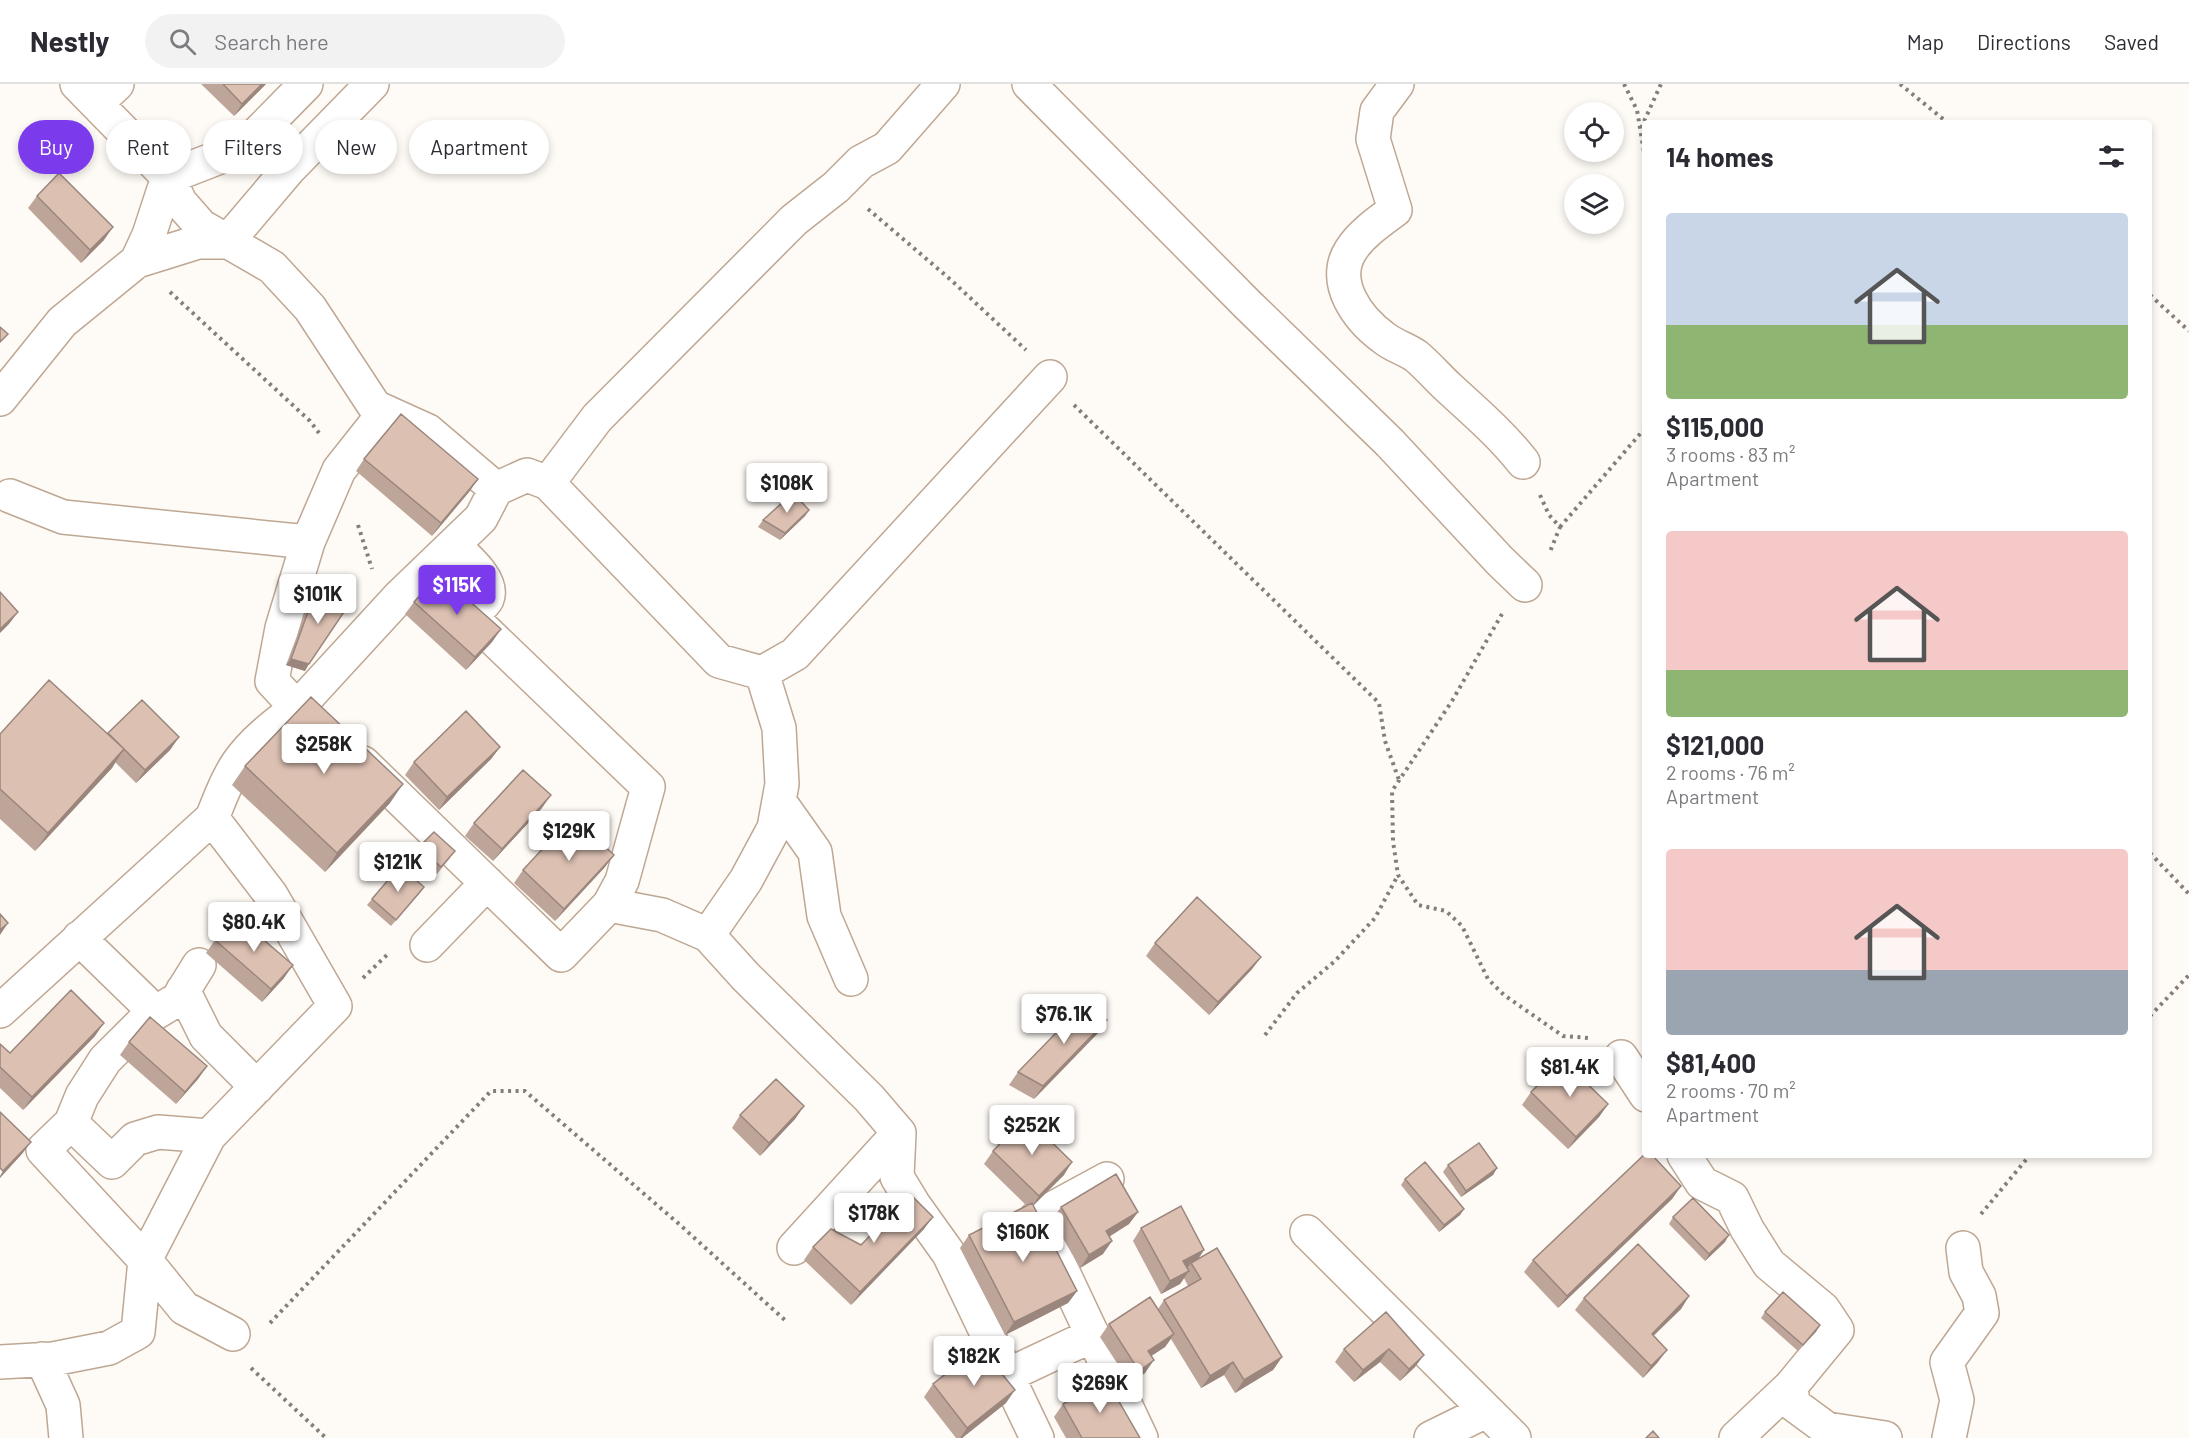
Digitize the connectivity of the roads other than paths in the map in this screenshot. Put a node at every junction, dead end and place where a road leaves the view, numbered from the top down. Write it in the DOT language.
graph roads {
  1 [pos="306,84"];
  2 [pos="372,84"];
  3 [pos="943,84"];
  4 [pos="1029,84"];
  5 [pos="1397,84"];
  6 [pos="97,90"];
  7 [pos="168,177"];
  8 [pos="227,242"];
  9 [pos="137,261"];
  10 [pos="1050,377"];
  11 [pos="0,399"];
  12 [pos="385,412"];
  13 [pos="1523,462"];
  14 [pos="548,483"];
  15 [pos="496,489"];
  16 [pos="3,496"];
  17 [pos="453,545"];
  18 [pos="305,553"];
  19 [pos="425,573"];
  20 [pos="1525,585"];
  21 [pos="470,616"];
  22 [pos="762,673"];
  23 [pos="299,706"];
  24 [pos="779,801"];
  25 [pos="212,818"];
  26 [pos="486,883"];
  27 [pos="609,905"];
  28 [pos="708,935"];
  29 [pos="79,938"];
  30 [pos="427,945"];
  31 [pos="851,979"];
  32 [pos="0,1011"];
  33 [pos="155,1012"];
  34 [pos="1621,1057"];
  35 [pos="257,1086"];
  36 [pos="1642,1089"];
  37 [pos="70,1123"];
  38 [pos="898,1133"];
  39 [pos="209,1136"];
  40 [pos="1686,1158"];
  41 [pos="1107,1179"];
  42 [pos="1307,1232"];
  43 [pos="794,1248"];
  44 [pos="1963,1248"];
  45 [pos="145,1260"];
  46 [pos="233,1334"];
  47 [pos="1093,1335"];
  48 [pos="42,1359"];
  49 [pos="0,1362"];
  50 [pos="1008,1375"];
  51 [pos="1791,1386"];
  52 [pos="1486,1411"];
  53 [pos="66,1438"];
  54 [pos="1036,1438"];
  55 [pos="1142,1438"];
  56 [pos="1431,1438"];
  57 [pos="1514,1438"];
  58 [pos="1736,1438"];
  59 [pos="1885,1438"];
  60 [pos="1949,1438"];
  1 -- 7 [label="street"];
  2 -- 8 [label="street"];
  3 -- 14 [label="street"];
  4 -- 20 [label="street"];
  5 -- 13 [label="street"];
  6 -- 7 [label="street"];
  7 -- 8 [label="street"];
  7 -- 9 [label="street"];
  8 -- 9 [label="street"];
  8 -- 12 [label="street"];
  9 -- 11 [label="street"];
  10 -- 22 [label="street"];
  12 -- 15 [label="street"];
  12 -- 18 [label="street"];
  14 -- 15 [label="street"];
  14 -- 22 [label="street"];
  15 -- 17 [label="street"];
  16 -- 18 [label="street"];
  17 -- 19 [label="street"];
  17 -- 21 [label="street"];
  18 -- 23 [label="street"];
  19 -- 21 [label="street"];
  19 -- 23 [label="street"];
  21 -- 27 [label="street"];
  22 -- 24 [label="street"];
  23 -- 25 [label="street"];
  23 -- 26 [label="street"];
  24 -- 28 [label="street"];
  24 -- 31 [label="street"];
  25 -- 29 [label="street"];
  25 -- 35 [label="street"];
  26 -- 27 [label="street"];
  26 -- 30 [label="street"];
  27 -- 28 [label="street"];
  28 -- 38 [label="street"];
  29 -- 32 [label="street"];
  29 -- 33 [label="street"];
  33 -- 35 [label="street"];
  33 -- 37 [label="street"];
  34 -- 36 [label="street"];
  35 -- 39 [label="street"];
  37 -- 39 [label="street"];
  37 -- 45 [label="street"];
  38 -- 43 [label="street"];
  38 -- 50 [label="street"];
  39 -- 45 [label="street"];
  40 -- 51 [label="street"];
  41 -- 47 [label="street"];
  42 -- 52 [label="street"];
  44 -- 60 [label="street"];
  45 -- 46 [label="street"];
  45 -- 48 [label="street"];
  47 -- 50 [label="street"];
  47 -- 55 [label="street"];
  48 -- 49 [label="street"];
  48 -- 53 [label="street"];
  50 -- 54 [label="street"];
  51 -- 58 [label="street"];
  51 -- 59 [label="street"];
  52 -- 56 [label="street"];
  52 -- 57 [label="street"];
}
